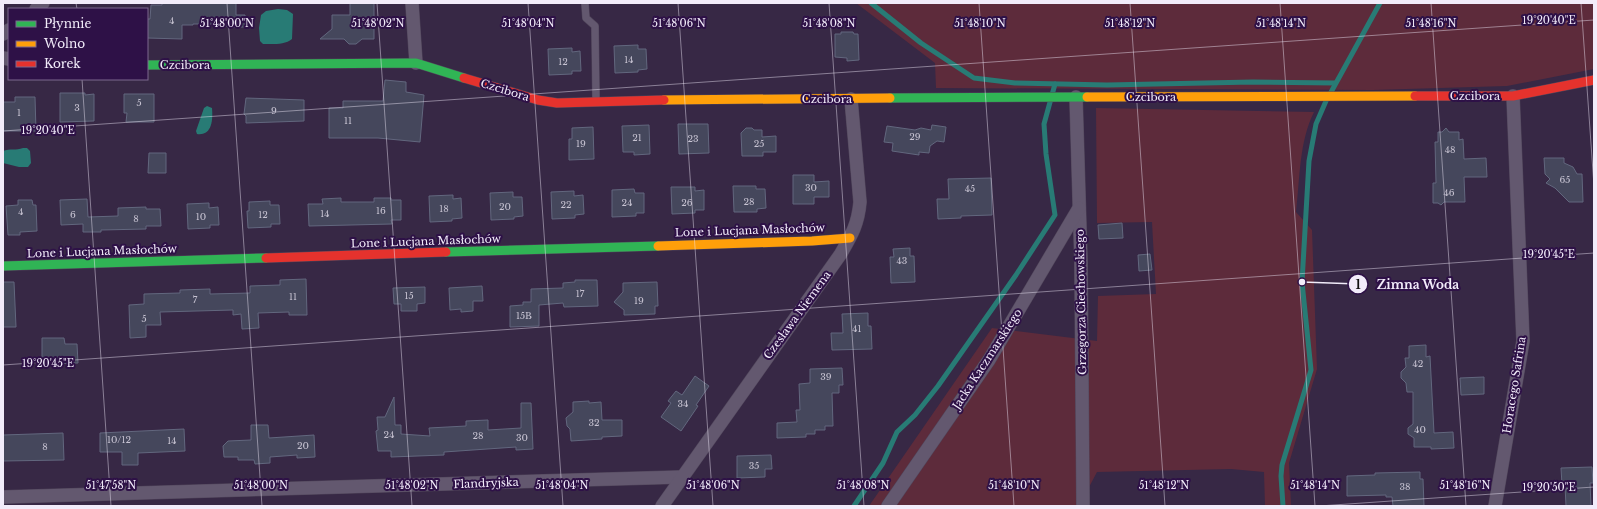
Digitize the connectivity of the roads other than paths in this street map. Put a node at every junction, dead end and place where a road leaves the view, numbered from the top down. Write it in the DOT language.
graph roads {
  1 [pos="412,3"];
  2 [pos="585,4"];
  3 [pos="416,63"];
  4 [pos="148,65"];
  5 [pos="1594,80"];
  6 [pos="1513,96"];
  7 [pos="1076,97"];
  8 [pos="851,99"];
  9 [pos="596,101"];
  10 [pos="1079,208"];
  11 [pos="850,238"];
  12 [pos="3,266"];
  13 [pos="681,477"];
  14 [pos="3,497"];
  15 [pos="126,500"];
  16 [pos="662,506"];
  17 [pos="888,506"];
  18 [pos="1083,506"];
  19 [pos="1495,506"];
  1 -- 3 [label="street"];
  2 -- 9 [label="lane"];
  3 -- 4 [label="street, Czcibora"];
  3 -- 9 [label="street, Czcibora"];
  5 -- 6 [label="street, Czcibora"];
  6 -- 7 [label="street, Czcibora"];
  6 -- 19 [label="street, Horacego Safrina"];
  7 -- 8 [label="street, Czcibora"];
  7 -- 10 [label="street, Grzegorza Ciechowskiego"];
  8 -- 9 [label="street, Czcibora"];
  8 -- 11 [label="street, Czesława Niemena"];
  10 -- 17 [label="street, Jacka Kaczmarskiego"];
  10 -- 18 [label="street, Grzegorza Ciechowskiego"];
  11 -- 12 [label="street, Lone i Lucjana Masłochów"];
  11 -- 13 [label="street, Czesława Niemena"];
  13 -- 15 [label="street, Flandryjska"];
  13 -- 16 [label="street, Czesława Niemena"];
  14 -- 15 [label="street, Flandryjska"];
}
